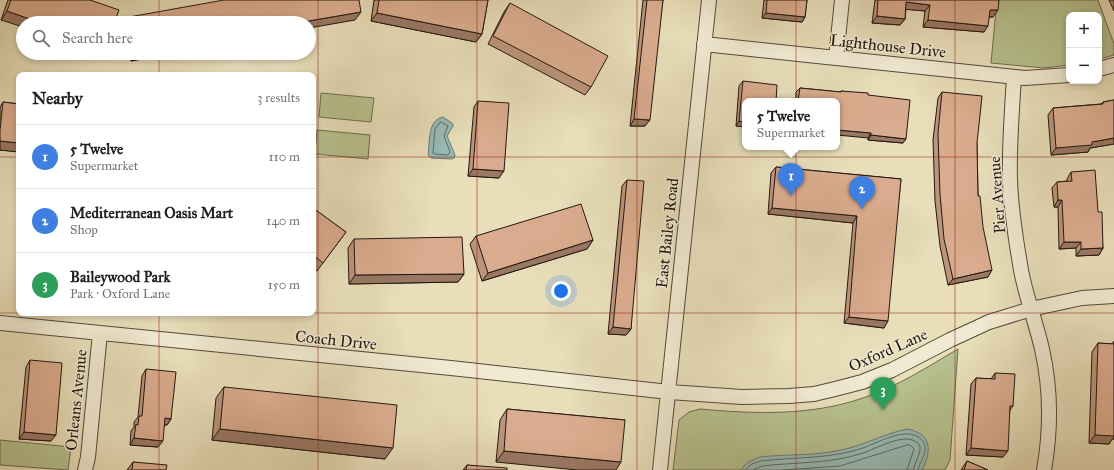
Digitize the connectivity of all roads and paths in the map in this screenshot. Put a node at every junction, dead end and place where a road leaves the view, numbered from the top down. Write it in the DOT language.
graph roads {
  1 [pos="709,0"];
  2 [pos="842,0"];
  3 [pos="704,44"];
  4 [pos="836,58"];
  5 [pos="1114,65"];
  6 [pos="1102,68"];
  7 [pos="1066,75"];
  8 [pos="1014,77"];
  9 [pos="1114,296"];
  10 [pos="1031,308"];
  11 [pos="0,324"];
  12 [pos="100,333"];
  13 [pos="669,392"];
  14 [pos="85,470"];
  15 [pos="660,470"];
  16 [pos="1044,470"];
  1 -- 3 [label="street, East Bailey Road"];
  2 -- 4 [label="street"];
  3 -- 4 [label="street, Lighthouse Drive"];
  3 -- 13 [label="street, East Bailey Road"];
  4 -- 8 [label="street, Lighthouse Drive"];
  5 -- 6 [label="street"];
  7 -- 8 [label="street, Lighthouse Drive"];
  8 -- 10 [label="street, Pier Avenue"];
  9 -- 10 [label="street, Oxford Lane"];
  10 -- 13 [label="street, Oxford Lane"];
  10 -- 16 [label="street, Pier Avenue"];
  11 -- 12 [label="street, Coach Drive"];
  12 -- 13 [label="street, Coach Drive"];
  12 -- 14 [label="street, Orleans Avenue"];
  13 -- 15 [label="street, East Bailey Road"];
}
